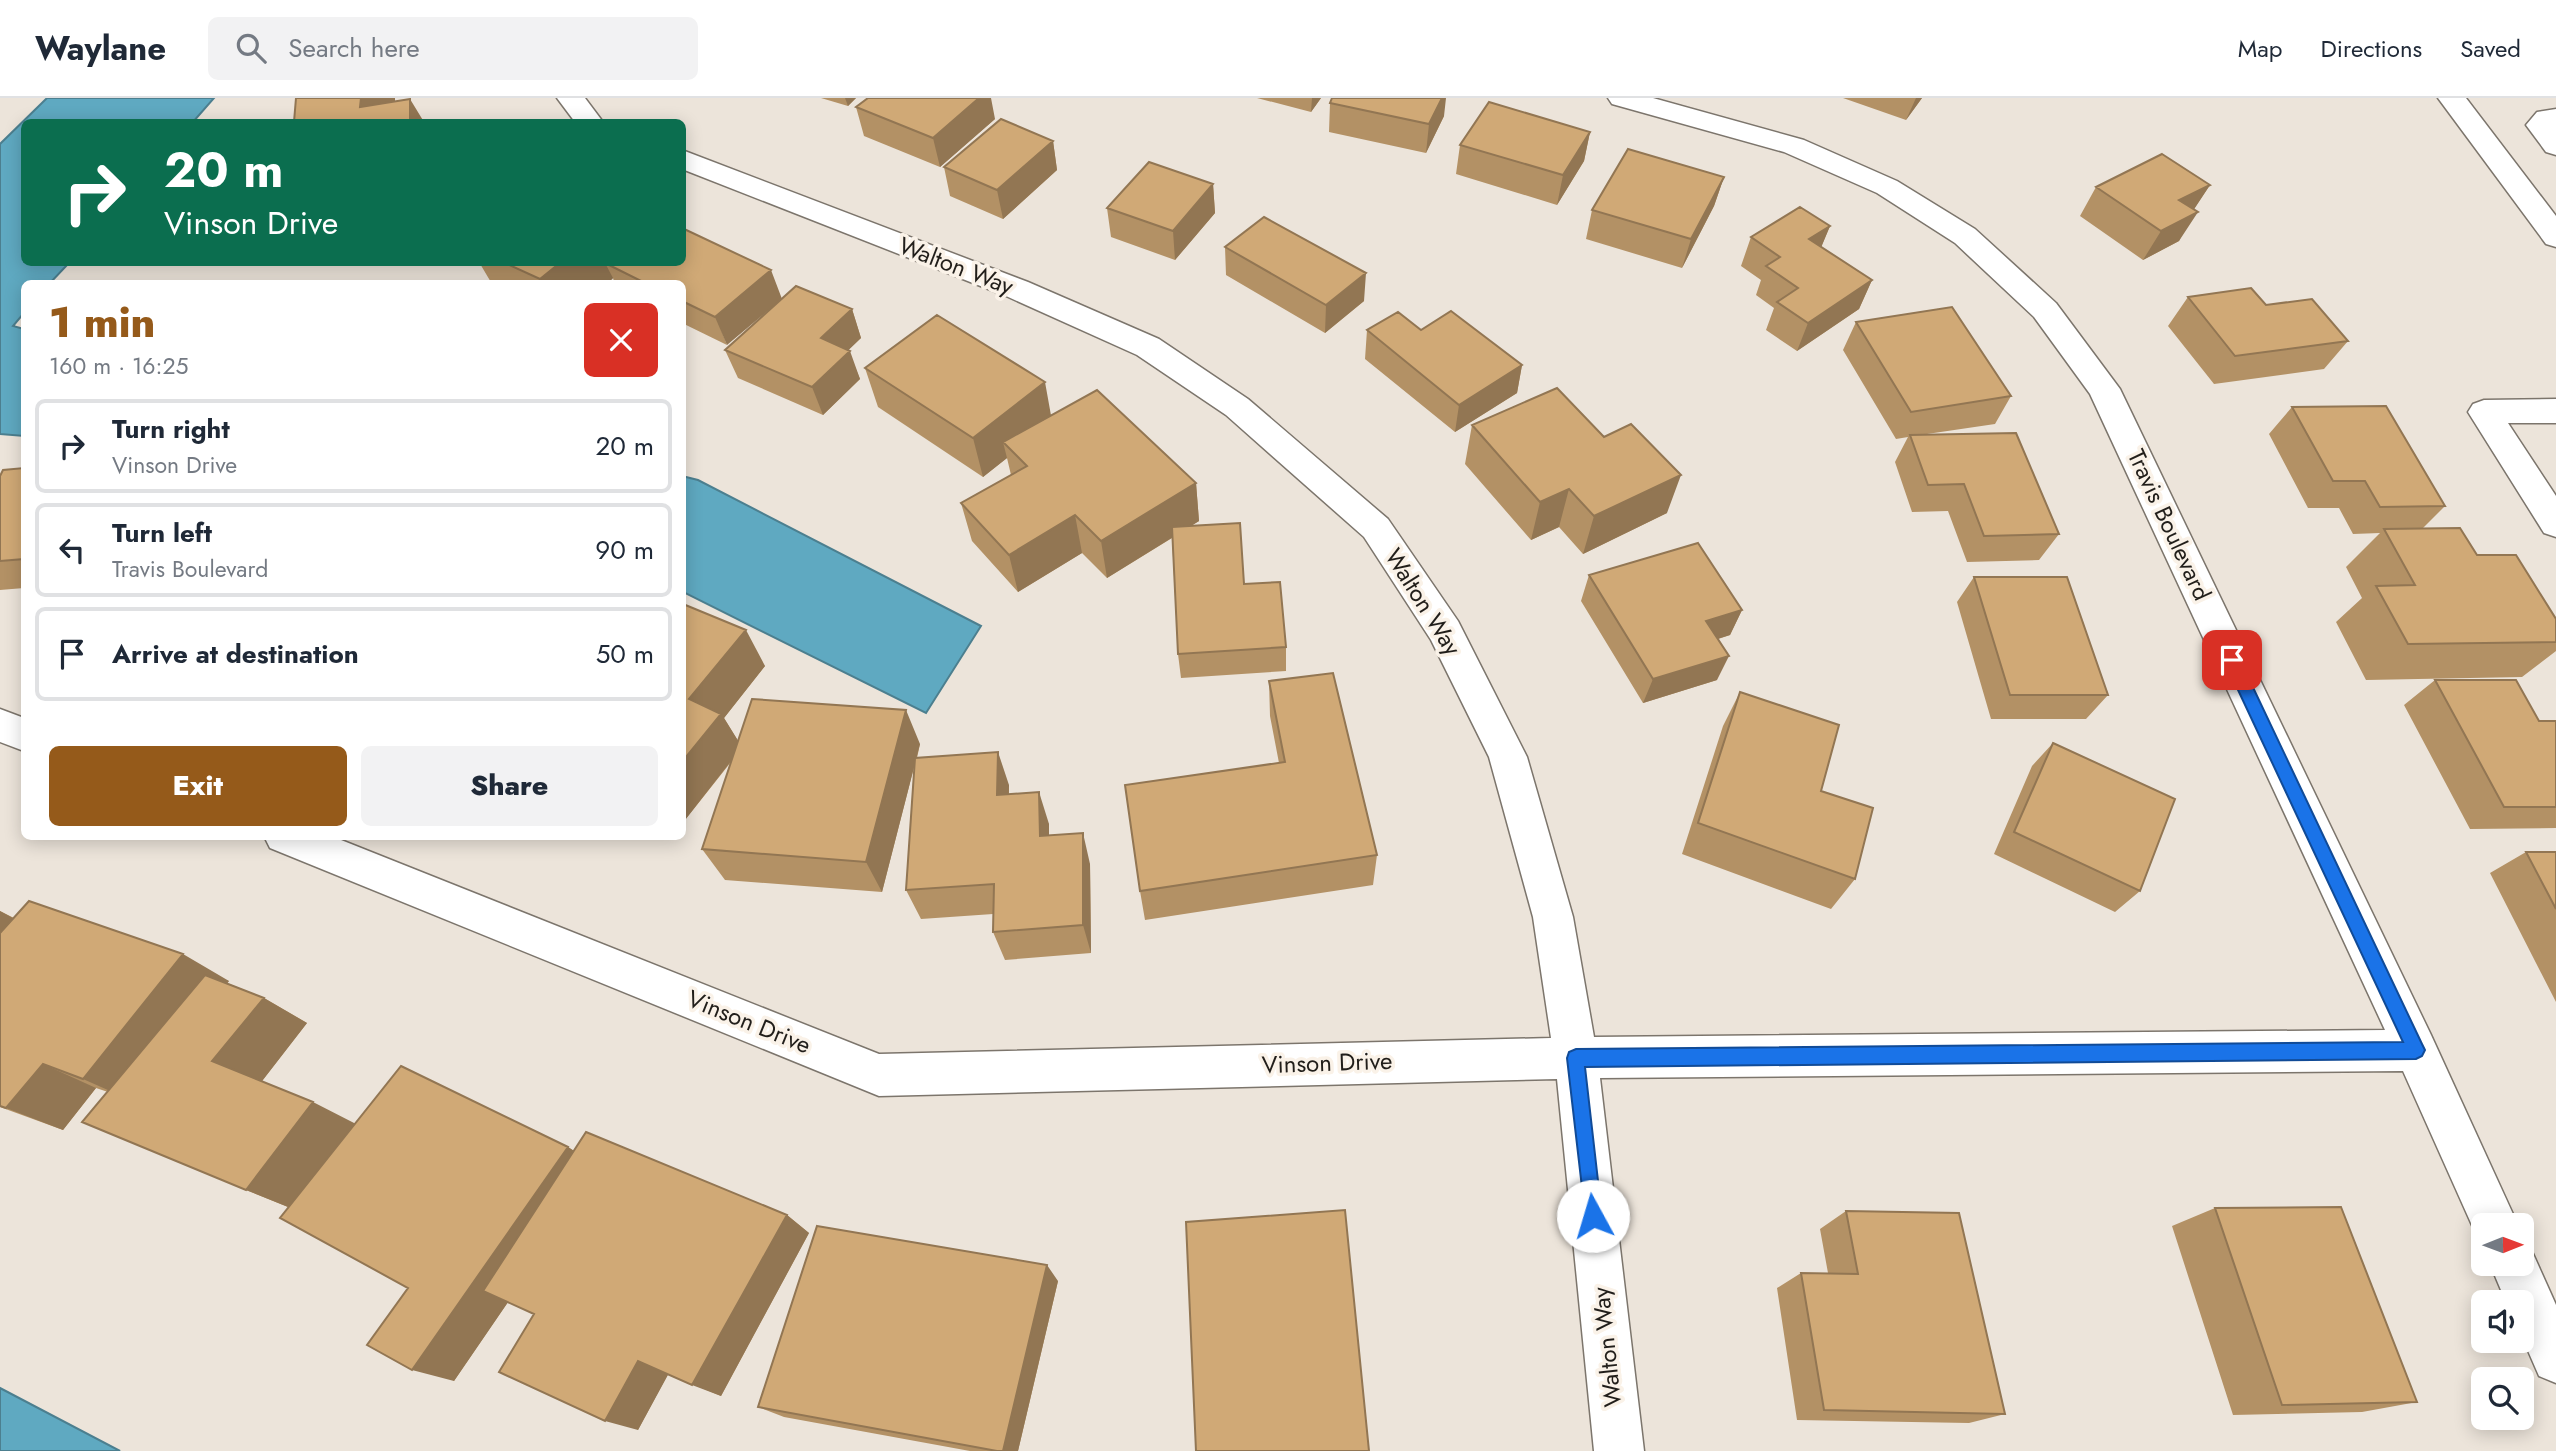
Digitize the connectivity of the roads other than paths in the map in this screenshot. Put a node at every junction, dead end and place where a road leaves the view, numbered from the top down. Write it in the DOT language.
graph roads {
  1 [pos="571,98"];
  2 [pos="1622,98"];
  3 [pos="2452,98"];
  4 [pos="2556,117"];
  5 [pos="587,119"];
  6 [pos="2556,146"];
  7 [pos="686,161"];
  8 [pos="2556,237"];
  9 [pos="2556,411"];
  10 [pos="2556,524"];
  11 [pos="0,725"];
  12 [pos="21,734"];
  13 [pos="294,840"];
  14 [pos="2416,1050"];
  15 [pos="1576,1058"];
  16 [pos="2490,1213"];
  17 [pos="2518,1276"];
  18 [pos="2556,1359"];
  19 [pos="1619,1451"];
  1 -- 5 [label="street"];
  2 -- 14 [label="street, Travis Boulevard"];
  3 -- 8 [label="street"];
  4 -- 6 [label="street"];
  7 -- 15 [label="street, Walton Way"];
  9 -- 10 [label="street"];
  11 -- 12 [label="street"];
  13 -- 15 [label="street, Vinson Drive"];
  14 -- 15 [label="street, Vinson Drive"];
  14 -- 16 [label="street, Travis Boulevard"];
  15 -- 19 [label="street, Walton Way"];
  17 -- 18 [label="street"];
}
